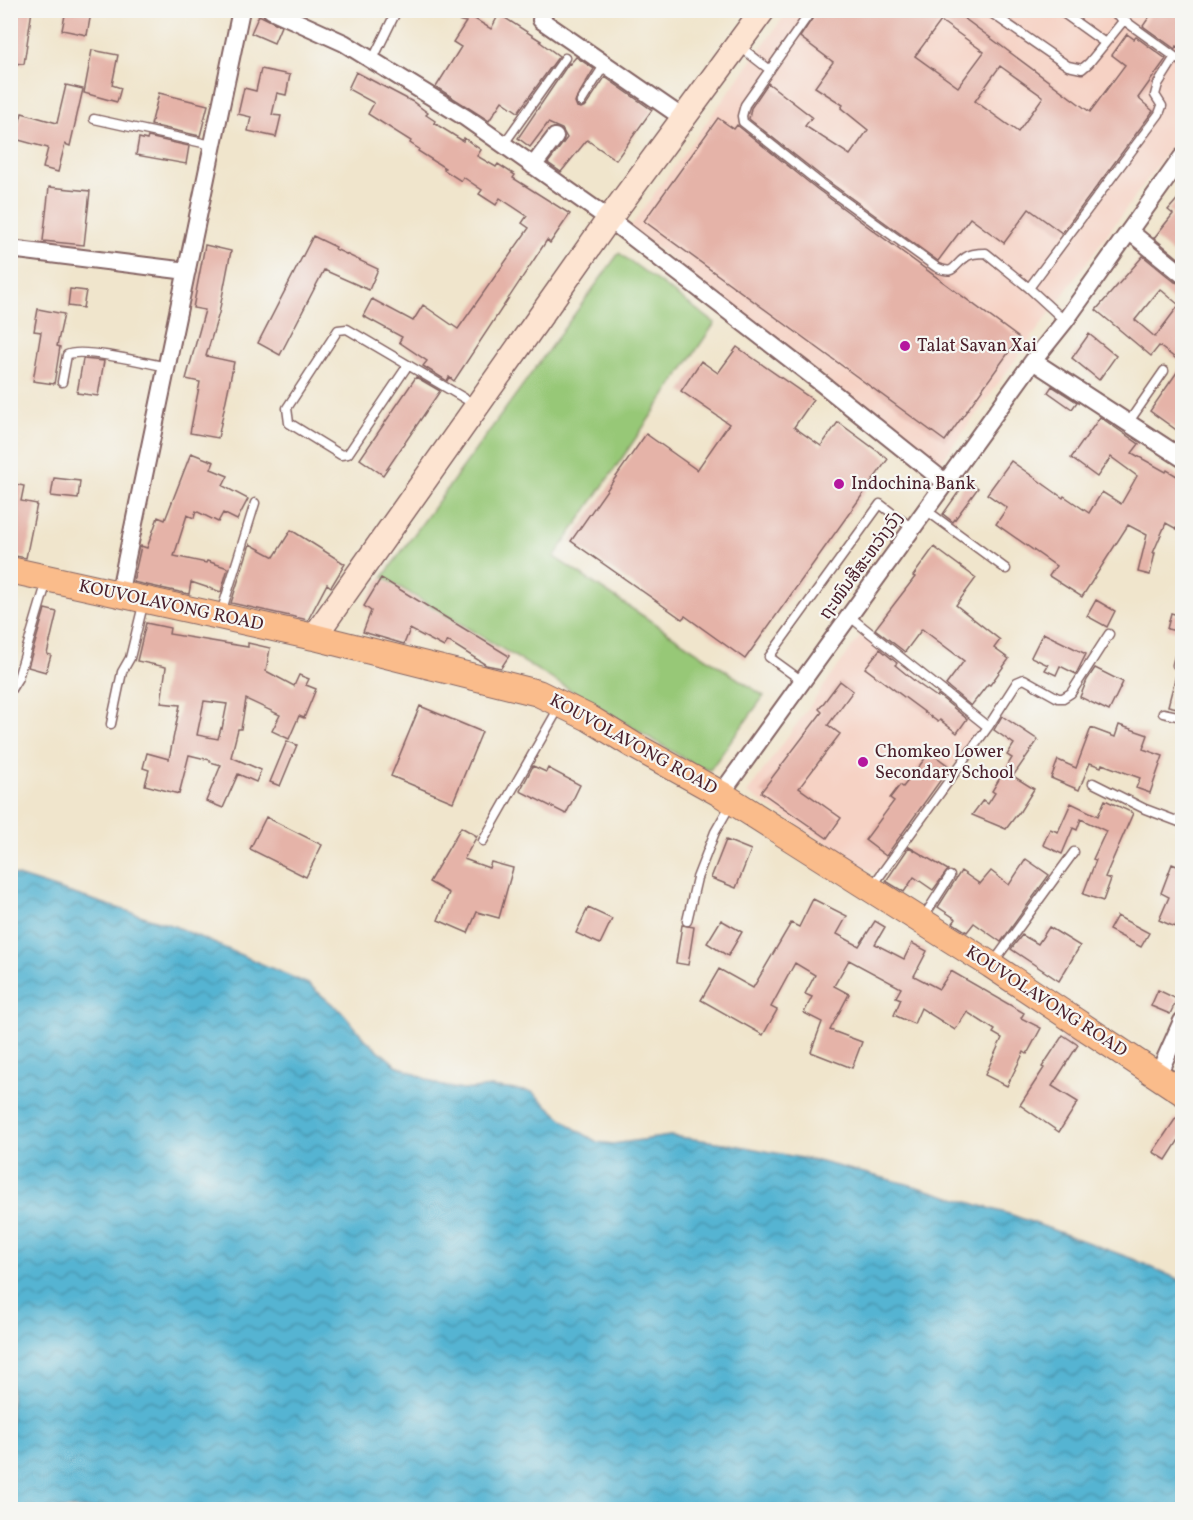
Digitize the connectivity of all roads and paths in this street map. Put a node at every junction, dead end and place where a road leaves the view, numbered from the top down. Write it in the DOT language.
graph roads {
  1 [pos="241,10"];
  2 [pos="271,10"];
  3 [pos="763,10"];
  4 [pos="812,10"];
  5 [pos="987,10"];
  6 [pos="1059,10"];
  7 [pos="1110,10"];
  8 [pos="396,12"];
  9 [pos="541,20"];
  10 [pos="1124,20"];
  11 [pos="738,44"];
  12 [pos="1105,44"];
  13 [pos="1174,57"];
  14 [pos="565,58"];
  15 [pos="372,61"];
  16 [pos="1182,62"];
  17 [pos="605,64"];
  18 [pos="770,70"];
  19 [pos="581,102"];
  20 [pos="683,118"];
  21 [pos="94,119"];
  22 [pos="555,137"];
  23 [pos="212,145"];
  24 [pos="503,145"];
  25 [pos="1182,157"];
  26 [pos="533,166"];
  27 [pos="609,219"];
  28 [pos="1129,231"];
  29 [pos="10,249"];
  30 [pos="187,271"];
  31 [pos="1182,274"];
  32 [pos="1029,288"];
  33 [pos="1065,321"];
  34 [pos="1033,361"];
  35 [pos="408,364"];
  36 [pos="167,367"];
  37 [pos="1164,371"];
  38 [pos="62,382"];
  39 [pos="477,406"];
  40 [pos="1128,423"];
  41 [pos="1182,458"];
  42 [pos="946,483"];
  43 [pos="255,503"];
  44 [pos="927,510"];
  45 [pos="913,529"];
  46 [pos="1006,569"];
  47 [pos="10,570"];
  48 [pos="48,579"];
  49 [pos="119,595"];
  50 [pos="144,601"];
  51 [pos="849,616"];
  52 [pos="220,617"];
  53 [pos="1109,634"];
  54 [pos="314,638"];
  55 [pos="1182,646"];
  56 [pos="1177,665"];
  57 [pos="802,681"];
  58 [pos="10,691"];
  59 [pos="561,704"];
  60 [pos="1163,713"];
  61 [pos="1182,717"];
  62 [pos="111,724"];
  63 [pos="988,727"];
  64 [pos="1093,783"];
  65 [pos="727,797"];
  66 [pos="1182,823"];
  67 [pos="483,841"];
  68 [pos="1074,852"];
  69 [pos="950,876"];
  70 [pos="871,888"];
  71 [pos="687,921"];
  72 [pos="921,921"];
  73 [pos="991,966"];
  74 [pos="1182,1021"];
  75 [pos="1158,1075"];
  76 [pos="1182,1092"];
  1 -- 23 [label="street"];
  2 -- 15 [label="street"];
  3 -- 11 [label="street"];
  4 -- 18 [label="lane"];
  5 -- 12 [label="lane"];
  6 -- 12 [label="lane"];
  7 -- 10 [label="lane"];
  8 -- 15 [label="lane"];
  9 -- 17 [label="street"];
  10 -- 12 [label="lane"];
  10 -- 13 [label="lane"];
  11 -- 18 [label="lane"];
  11 -- 20 [label="street"];
  13 -- 16 [label="lane"];
  13 -- 32 [label="lane"];
  14 -- 24 [label="lane"];
  15 -- 24 [label="street"];
  17 -- 19 [label="lane"];
  17 -- 20 [label="street"];
  18 -- 32 [label="lane"];
  20 -- 27 [label="street"];
  21 -- 23 [label="lane"];
  22 -- 26 [label="street"];
  23 -- 30 [label="street"];
  24 -- 26 [label="street"];
  25 -- 28 [label="street, ຖະໜົນສີສະຫວ່າງວົງ"];
  26 -- 27 [label="street"];
  27 -- 39 [label="street"];
  27 -- 42 [label="street"];
  28 -- 31 [label="street"];
  28 -- 33 [label="street, ຖະໜົນສີສະຫວ່າງວົງ"];
  29 -- 30 [label="street"];
  30 -- 36 [label="street"];
  32 -- 33 [label="lane"];
  33 -- 34 [label="street, ຖະໜົນສີສະຫວ່າງວົງ"];
  34 -- 40 [label="street"];
  34 -- 42 [label="street, ຖະໜົນສີສະຫວ່າງວົງ"];
  35 -- 35 [label="lane"];
  35 -- 39 [label="lane"];
  36 -- 38 [label="lane"];
  36 -- 49 [label="street"];
  37 -- 40 [label="lane"];
  39 -- 54 [label="street"];
  40 -- 41 [label="street"];
  42 -- 44 [label="street, ຖະໜົນສີສະຫວ່າງວົງ"];
  43 -- 52 [label="lane"];
  44 -- 45 [label="street, ຖະໜົນສີສະຫວ່າງວົງ"];
  44 -- 46 [label="lane"];
  45 -- 51 [label="street, ຖະໜົນສີສະຫວ່າງວົງ"];
  45 -- 57 [label="lane"];
  47 -- 48 [label="main road, KOUVOLAVONG ROAD"];
  48 -- 49 [label="main road, KOUVOLAVONG ROAD"];
  48 -- 58 [label="lane"];
  49 -- 50 [label="main road, KOUVOLAVONG ROAD"];
  50 -- 52 [label="main road, KOUVOLAVONG ROAD"];
  50 -- 62 [label="lane"];
  51 -- 57 [label="street, ຖະໜົນສີສະຫວ່າງວົງ"];
  51 -- 63 [label="lane"];
  52 -- 54 [label="main road, KOUVOLAVONG ROAD"];
  53 -- 63 [label="lane"];
  54 -- 59 [label="main road, KOUVOLAVONG ROAD"];
  55 -- 56 [label="lane"];
  57 -- 65 [label="street, ຖະໜົນສີສະຫວ່າງວົງ"];
  59 -- 65 [label="main road, KOUVOLAVONG ROAD"];
  59 -- 67 [label="lane"];
  60 -- 61 [label="lane"];
  63 -- 70 [label="lane"];
  64 -- 66 [label="lane"];
  65 -- 70 [label="main road, KOUVOLAVONG ROAD"];
  65 -- 71 [label="lane"];
  68 -- 73 [label="lane"];
  69 -- 72 [label="lane"];
  70 -- 72 [label="main road, KOUVOLAVONG ROAD"];
  72 -- 73 [label="main road, KOUVOLAVONG ROAD"];
  73 -- 75 [label="main road, KOUVOLAVONG ROAD"];
  74 -- 75 [label="street"];
  75 -- 76 [label="main road, KOUVOLAVONG ROAD"];
}
